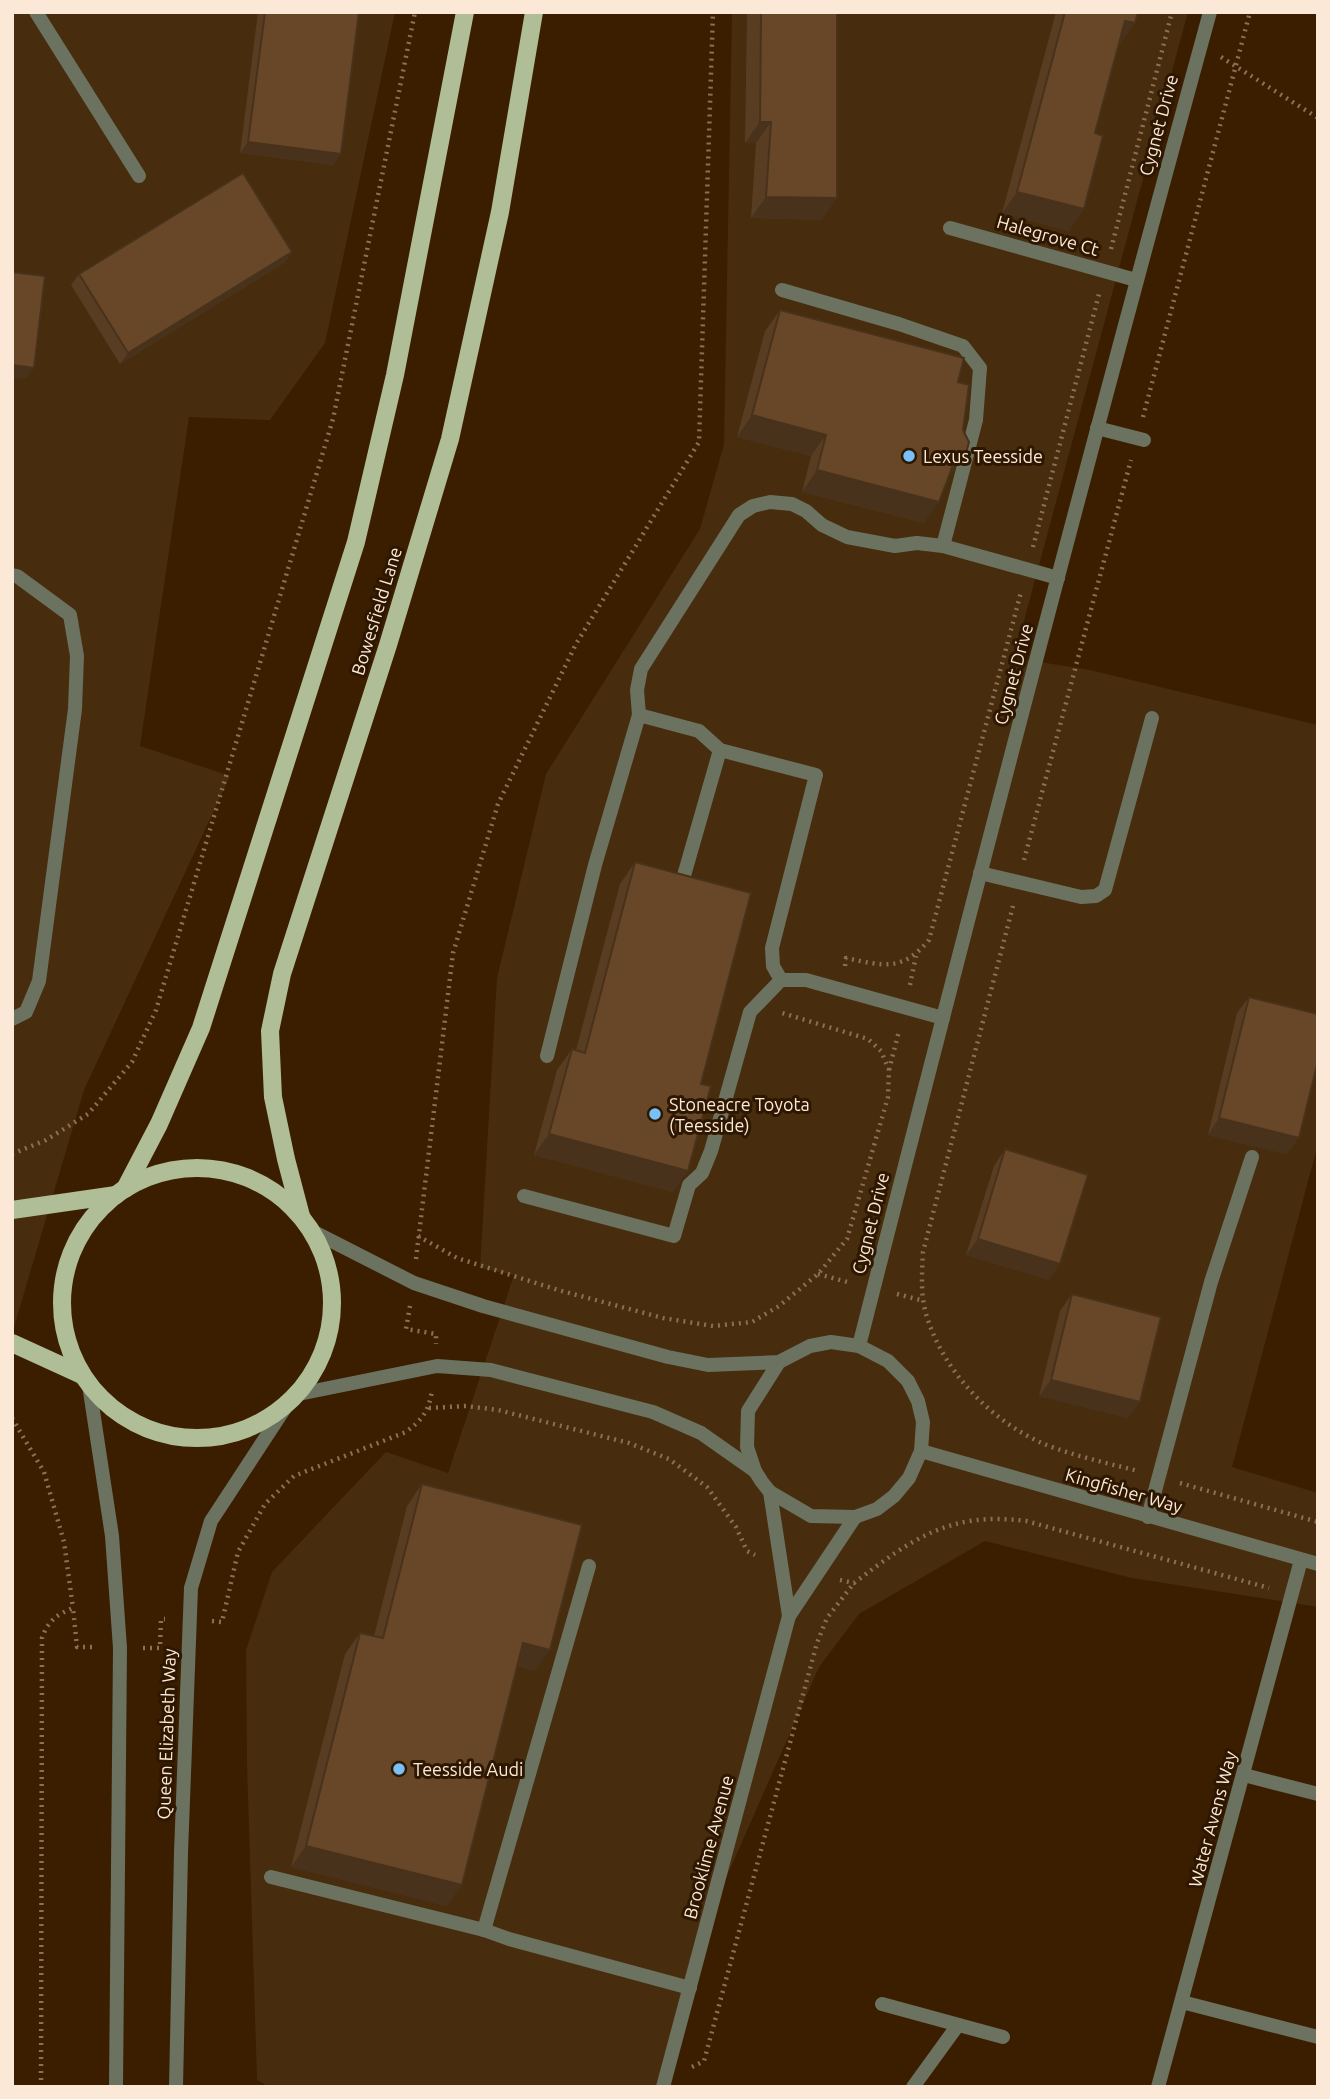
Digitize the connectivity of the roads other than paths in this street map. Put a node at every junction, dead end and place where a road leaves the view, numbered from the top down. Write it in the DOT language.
graph roads {
  1 [pos="36,12"];
  2 [pos="466,12"];
  3 [pos="534,12"];
  4 [pos="1210,12"];
  5 [pos="139,176"];
  6 [pos="950,228"];
  7 [pos="1136,280"];
  8 [pos="782,290"];
  9 [pos="1097,428"];
  10 [pos="1144,440"];
  11 [pos="943,546"];
  12 [pos="12,575"];
  13 [pos="1058,578"];
  14 [pos="639,715"];
  15 [pos="1152,718"];
  16 [pos="720,750"];
  17 [pos="980,873"];
  18 [pos="681,886"];
  19 [pos="781,981"];
  20 [pos="943,1018"];
  21 [pos="12,1019"];
  22 [pos="547,1056"];
  23 [pos="1252,1157"];
  24 [pos="120,1192"];
  25 [pos="524,1196"];
  26 [pos="12,1210"];
  27 [pos="307,1224"];
  28 [pos="12,1343"];
  29 [pos="859,1346"];
  30 [pos="779,1362"];
  31 [pos="85,1380"];
  32 [pos="299,1394"];
  33 [pos="285,1408"];
  34 [pos="921,1451"];
  35 [pos="755,1471"];
  36 [pos="770,1492"];
  37 [pos="855,1517"];
  38 [pos="1148,1517"];
  39 [pos="1301,1560"];
  40 [pos="1318,1564"];
  41 [pos="589,1566"];
  42 [pos="789,1616"];
  43 [pos="1244,1775"];
  44 [pos="1318,1794"];
  45 [pos="271,1877"];
  46 [pos="484,1930"];
  47 [pos="690,1989"];
  48 [pos="1182,2002"];
  49 [pos="882,2004"];
  50 [pos="958,2025"];
  51 [pos="1318,2037"];
  52 [pos="1003,2038"];
  53 [pos="664,2083"];
  54 [pos="116,2087"];
  55 [pos="176,2087"];
  56 [pos="913,2087"];
  57 [pos="1158,2087"];
  1 -- 5 [label="street"];
  2 -- 24 [label="main road"];
  3 -- 27 [label="main road, Bowesfield Lane"];
  4 -- 7 [label="street, Cygnet Drive"];
  6 -- 7 [label="street, Halegrove Ct"];
  7 -- 9 [label="street, Cygnet Drive"];
  8 -- 11 [label="street"];
  9 -- 10 [label="street"];
  9 -- 13 [label="street, Cygnet Drive"];
  11 -- 13 [label="street"];
  11 -- 14 [label="street"];
  12 -- 21 [label="street"];
  13 -- 17 [label="street, Cygnet Drive"];
  14 -- 16 [label="street"];
  14 -- 22 [label="street"];
  15 -- 17 [label="street"];
  16 -- 18 [label="street"];
  16 -- 19 [label="street"];
  17 -- 20 [label="street, Cygnet Drive"];
  19 -- 20 [label="street"];
  19 -- 25 [label="street"];
  20 -- 29 [label="street, Cygnet Drive"];
  23 -- 38 [label="street"];
  24 -- 26 [label="main road"];
  24 -- 27 [label="main road"];
  24 -- 31 [label="main road"];
  27 -- 30 [label="street"];
  27 -- 32 [label="main road"];
  28 -- 31 [label="main road"];
  29 -- 30 [label="street"];
  29 -- 34 [label="street"];
  30 -- 35 [label="street"];
  31 -- 33 [label="main road"];
  31 -- 54 [label="street"];
  32 -- 33 [label="main road"];
  32 -- 35 [label="street"];
  33 -- 55 [label="street, Queen Elizabeth Way"];
  34 -- 37 [label="street"];
  34 -- 38 [label="street, Kingfisher Way"];
  35 -- 36 [label="street"];
  36 -- 37 [label="street"];
  36 -- 42 [label="street"];
  37 -- 42 [label="street"];
  38 -- 39 [label="street, Kingfisher Way"];
  39 -- 40 [label="street, Kingfisher Way"];
  39 -- 43 [label="street, Water Avens Way"];
  41 -- 46 [label="street"];
  42 -- 47 [label="street, Brooklime Avenue"];
  43 -- 44 [label="street"];
  43 -- 48 [label="street, Water Avens Way"];
  45 -- 46 [label="street"];
  46 -- 47 [label="street"];
  47 -- 53 [label="street, Brooklime Avenue"];
  48 -- 51 [label="street"];
  48 -- 57 [label="street, Water Avens Way"];
  49 -- 50 [label="street"];
  50 -- 52 [label="street"];
  50 -- 56 [label="street"];
}
